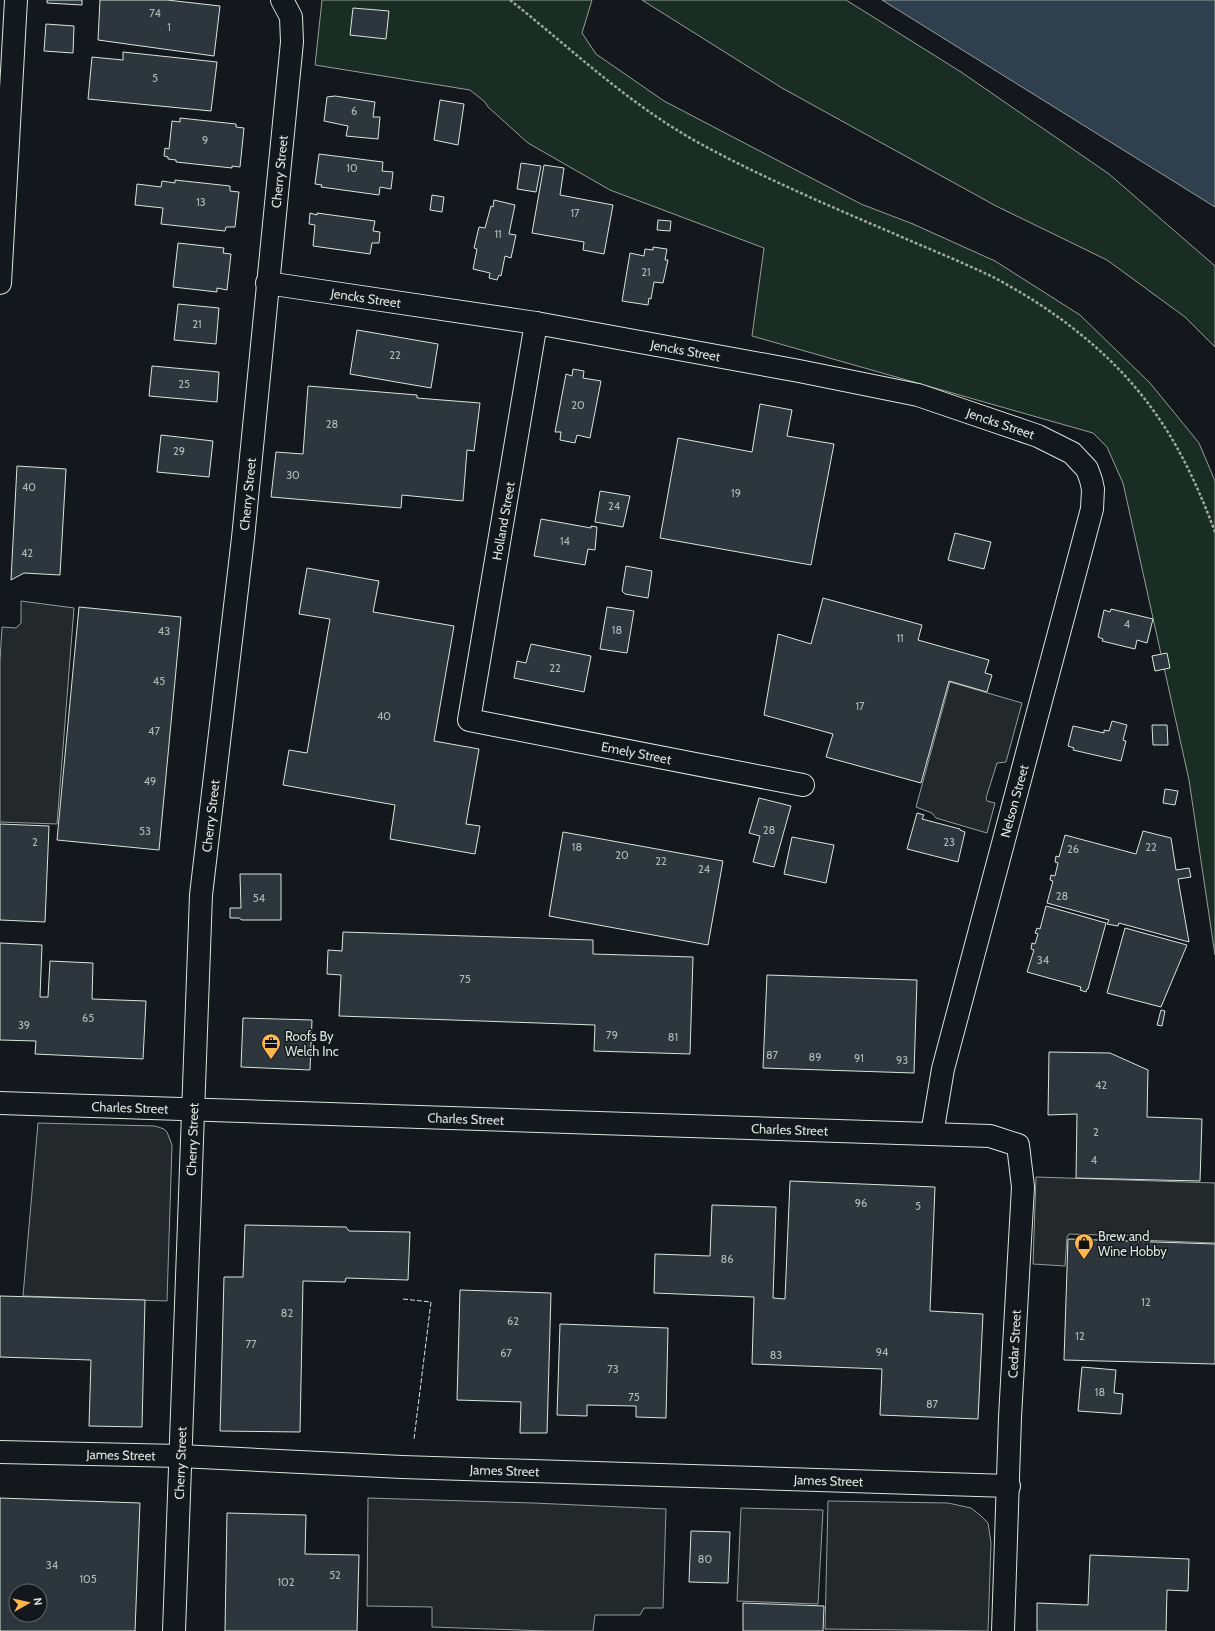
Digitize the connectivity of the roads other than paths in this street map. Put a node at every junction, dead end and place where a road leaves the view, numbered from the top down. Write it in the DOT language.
graph roads {
  1 [pos="16,0"];
  2 [pos="284,3"];
  3 [pos="0,283"];
  4 [pos="267,283"];
  5 [pos="536,322"];
  6 [pos="1087,469"];
  7 [pos="469,720"];
  8 [pos="803,784"];
  9 [pos="0,1103"];
  10 [pos="192,1110"];
  11 [pos="932,1134"];
  12 [pos="0,1452"];
  13 [pos="180,1456"];
  14 [pos="1009,1486"];
  15 [pos="174,1631"];
  16 [pos="1003,1631"];
  1 -- 3 [label="street"];
  2 -- 4 [label="street, Cherry Street"];
  4 -- 5 [label="street, Jencks Street"];
  4 -- 10 [label="street, Cherry Street"];
  5 -- 6 [label="street, Jencks Street"];
  5 -- 7 [label="street, Holland Street"];
  6 -- 11 [label="street, Nelson Street"];
  7 -- 8 [label="street, Emely Street"];
  9 -- 10 [label="street, Charles Street"];
  10 -- 11 [label="street, Charles Street"];
  10 -- 13 [label="street, Cherry Street"];
  11 -- 14 [label="street, Cedar Street"];
  12 -- 13 [label="street, James Street"];
  13 -- 14 [label="street, James Street"];
  13 -- 15 [label="street, Cherry Street"];
  14 -- 16 [label="street, Cedar Street"];
}
